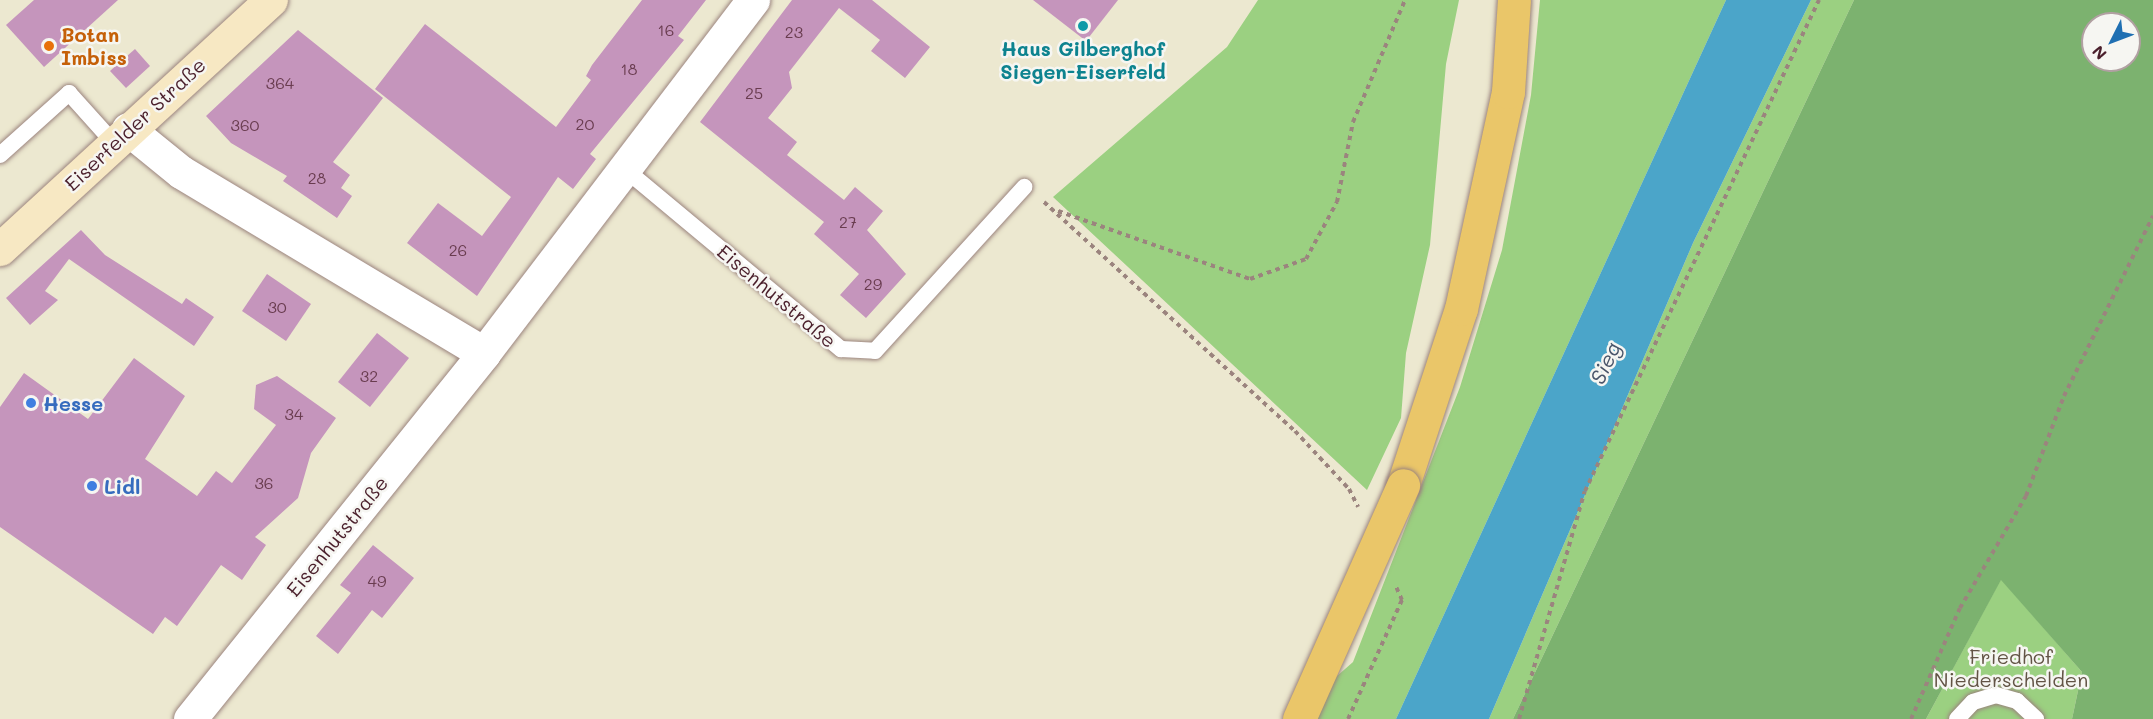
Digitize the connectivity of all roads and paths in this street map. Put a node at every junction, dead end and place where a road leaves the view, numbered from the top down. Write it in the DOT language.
graph roads {
  1 [pos="270,0"];
  2 [pos="753,0"];
  3 [pos="1405,0"];
  4 [pos="1514,0"];
  5 [pos="1819,0"];
  6 [pos="121,136"];
  7 [pos="0,155"];
  8 [pos="626,170"];
  9 [pos="1024,186"];
  10 [pos="2153,216"];
  11 [pos="0,249"];
  12 [pos="484,353"];
  13 [pos="1349,489"];
  14 [pos="190,719"];
  15 [pos="1299,719"];
  16 [pos="1519,719"];
  17 [pos="1911,719"];
  18 [pos="1957,719"];
  19 [pos="2036,719"];
  1 -- 6 [label="main road, Eiserfelder Straße"];
  2 -- 8 [label="street, Eisenhutstraße"];
  3 -- 13 [label="path"];
  4 -- 15 [label="highway, bridge"];
  5 -- 16 [label="path"];
  6 -- 7 [label="lane"];
  6 -- 11 [label="main road, Eiserfelder Straße"];
  6 -- 12 [label="street"];
  8 -- 9 [label="lane, Eisenhutstraße"];
  8 -- 12 [label="street, Eisenhutstraße"];
  10 -- 17 [label="path"];
  12 -- 14 [label="street, Eisenhutstraße"];
  18 -- 19 [label="lane"];
}
